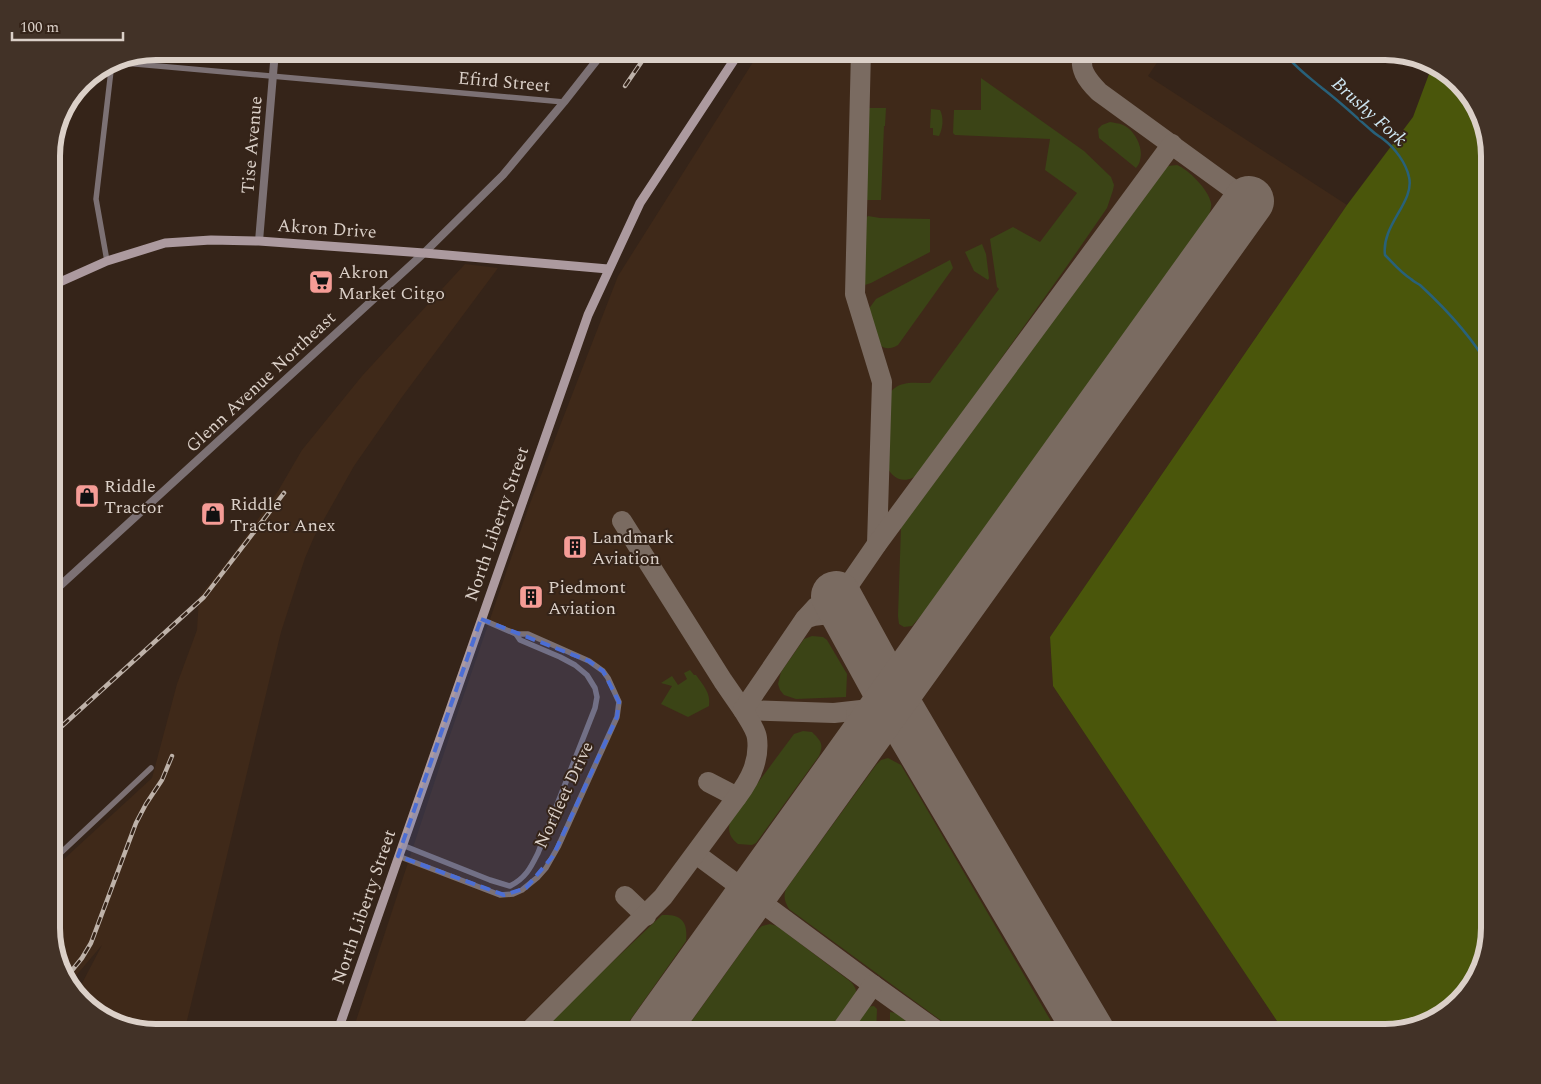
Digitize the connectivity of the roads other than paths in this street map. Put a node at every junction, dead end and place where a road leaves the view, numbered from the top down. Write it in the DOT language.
graph roads {
  1 [pos="274,60"];
  2 [pos="597,60"];
  3 [pos="734,60"];
  4 [pos="131,64"];
  5 [pos="112,71"];
  6 [pos="273,76"];
  7 [pos="564,102"];
  8 [pos="259,241"];
  9 [pos="424,253"];
  10 [pos="107,261"];
  11 [pos="608,269"];
  12 [pos="60,282"];
  13 [pos="60,587"];
  14 [pos="481,619"];
  15 [pos="516,634"];
  16 [pos="151,768"];
  17 [pos="402,845"];
  18 [pos="60,854"];
  19 [pos="398,856"];
  20 [pos="443,861"];
  21 [pos="439,871"];
  22 [pos="500,884"];
  23 [pos="496,893"];
  24 [pos="340,1024"];
  1 -- 6 [label="street, Tise Avenue"];
  2 -- 7 [label="street, Glenn Avenue Northeast"];
  3 -- 11 [label="main road, North Liberty Street"];
  4 -- 6 [label="street, Efird Street"];
  5 -- 10 [label="street"];
  6 -- 7 [label="street, Efird Street"];
  6 -- 8 [label="street, Tise Avenue"];
  7 -- 9 [label="street, Glenn Avenue Northeast"];
  8 -- 9 [label="main road, Akron Drive"];
  8 -- 10 [label="main road, Akron Drive"];
  9 -- 11 [label="main road, Akron Drive"];
  9 -- 13 [label="street, Glenn Avenue Northeast"];
  10 -- 12 [label="main road, Akron Drive"];
  11 -- 14 [label="main road, North Liberty Street"];
  14 -- 15 [label="street, Norfleet Drive"];
  14 -- 17 [label="main road, North Liberty Street"];
  15 -- 22 [label="street, Norfleet Drive"];
  15 -- 23 [label="street, Norfleet Drive"];
  16 -- 18 [label="street"];
  17 -- 19 [label="main road, North Liberty Street"];
  17 -- 20 [label="street"];
  19 -- 21 [label="street, Norfleet Drive"];
  19 -- 24 [label="main road, North Liberty Street"];
  20 -- 21 [label="street"];
  20 -- 22 [label="street"];
  21 -- 23 [label="street, Norfleet Drive"];
  22 -- 23 [label="street"];
}
